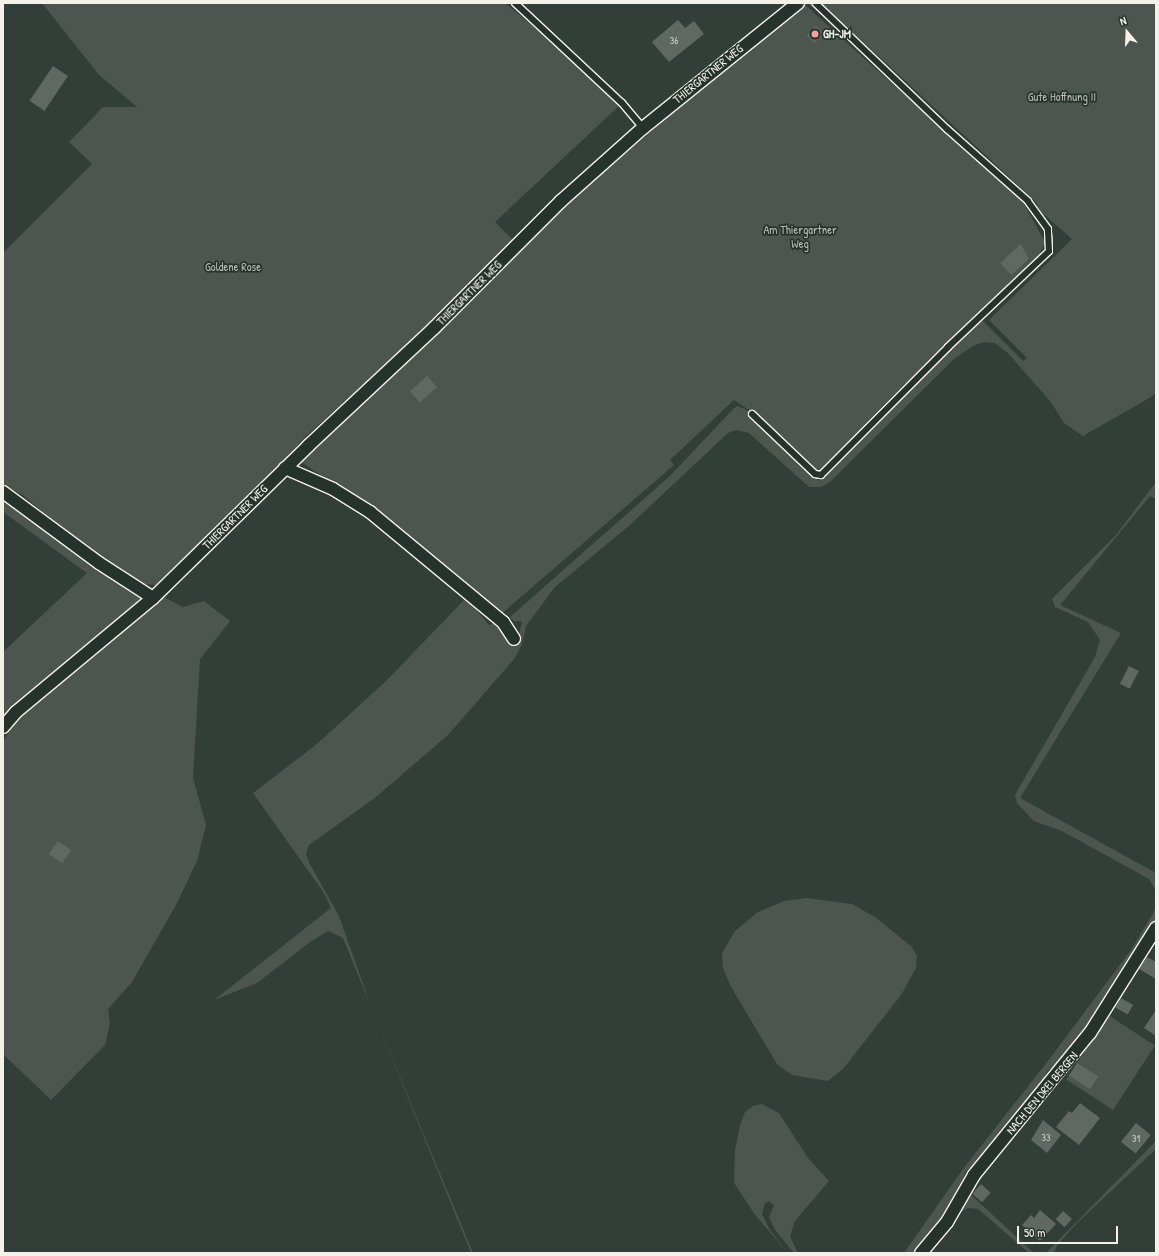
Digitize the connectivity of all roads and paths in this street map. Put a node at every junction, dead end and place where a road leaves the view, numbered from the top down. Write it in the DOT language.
graph roads {
  1 [pos="515,3"];
  2 [pos="798,3"];
  3 [pos="815,3"];
  4 [pos="643,128"];
  5 [pos="752,414"];
  6 [pos="285,468"];
  7 [pos="3,492"];
  8 [pos="153,598"];
  9 [pos="514,639"];
  10 [pos="3,727"];
  11 [pos="1156,928"];
  12 [pos="921,1253"];
  1 -- 4 [label="lane"];
  2 -- 4 [label="street, THIERGARTNER WEG"];
  3 -- 5 [label="lane"];
  4 -- 6 [label="street, THIERGARTNER WEG"];
  6 -- 8 [label="street, THIERGARTNER WEG"];
  6 -- 9 [label="street"];
  7 -- 8 [label="street"];
  8 -- 10 [label="street, THIERGARTNER WEG"];
  11 -- 12 [label="street, NACH DEN DREI BERGEN"];
}
